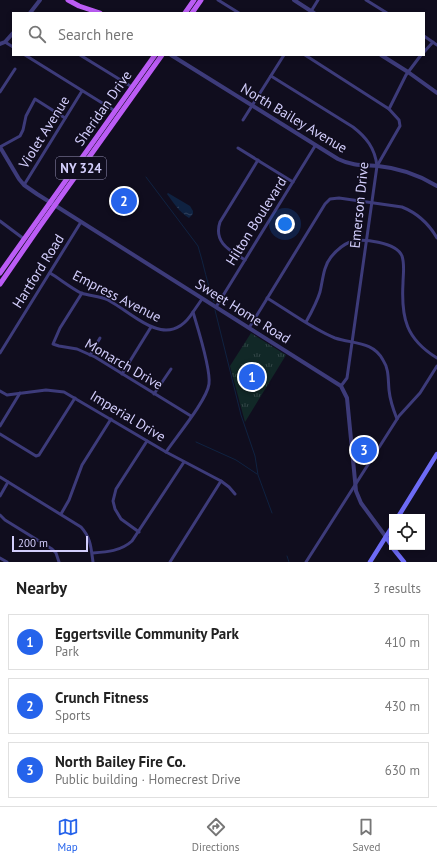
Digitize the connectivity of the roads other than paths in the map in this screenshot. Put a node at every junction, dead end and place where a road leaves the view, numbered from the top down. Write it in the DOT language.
graph roads {
  1 [pos="40,0"];
  2 [pos="68,0"];
  3 [pos="194,0"];
  4 [pos="201,0"];
  5 [pos="218,0"];
  6 [pos="294,0"];
  7 [pos="318,0"];
  8 [pos="366,0"];
  9 [pos="31,12"];
  10 [pos="97,12"];
  11 [pos="186,12"];
  12 [pos="193,12"];
  13 [pos="237,12"];
  14 [pos="312,12"];
  15 [pos="385,12"];
  16 [pos="12,34"];
  17 [pos="425,37"];
  18 [pos="5,42"];
  19 [pos="433,42"];
  20 [pos="0,44"];
  21 [pos="437,44"];
  22 [pos="12,46"];
  23 [pos="425,51"];
  24 [pos="27,56"];
  25 [pos="82,56"];
  26 [pos="154,56"];
  27 [pos="161,56"];
  28 [pos="173,56"];
  29 [pos="283,56"];
  30 [pos="307,56"];
  31 [pos="383,56"];
  32 [pos="420,56"];
  33 [pos="15,69"];
  34 [pos="408,72"];
  35 [pos="271,76"];
  36 [pos="132,87"];
  37 [pos="82,91"];
  38 [pos="0,92"];
  39 [pos="437,93"];
  40 [pos="252,106"];
  41 [pos="389,109"];
  42 [pos="118,112"];
  43 [pos="65,118"];
  44 [pos="243,120"];
  45 [pos="315,146"];
  46 [pos="0,147"];
  47 [pos="238,148"];
  48 [pos="258,160"];
  49 [pos="376,166"];
  50 [pos="293,182"];
  51 [pos="24,184"];
  52 [pos="437,186"];
  53 [pos="371,202"];
  54 [pos="52,204"];
  55 [pos="0,220"];
  56 [pos="81,222"];
  57 [pos="437,238"];
  58 [pos="24,239"];
  59 [pos="366,241"];
  60 [pos="245,260"];
  61 [pos="0,273"];
  62 [pos="50,273"];
  63 [pos="0,284"];
  64 [pos="82,293"];
  65 [pos="202,298"];
  66 [pos="267,298"];
  67 [pos="216,307"];
  68 [pos="194,312"];
  69 [pos="306,322"];
  70 [pos="151,327"];
  71 [pos="249,328"];
  72 [pos="100,338"];
  73 [pos="352,342"];
  74 [pos="0,352"];
  75 [pos="90,355"];
  76 [pos="437,358"];
  77 [pos="437,366"];
  78 [pos="171,369"];
  79 [pos="122,374"];
  80 [pos="341,386"];
  81 [pos="0,391"];
  82 [pos="20,393"];
  83 [pos="154,394"];
  84 [pos="75,398"];
  85 [pos="191,416"];
  86 [pos="111,419"];
  87 [pos="397,419"];
  88 [pos="0,426"];
  89 [pos="0,434"];
  90 [pos="147,441"];
  91 [pos="166,452"];
  92 [pos="437,454"];
  93 [pos="184,462"];
  94 [pos="0,477"];
  95 [pos="221,481"];
  96 [pos="8,482"];
  97 [pos="355,485"];
  98 [pos="235,494"];
  99 [pos="0,496"];
  100 [pos="61,514"];
  101 [pos="400,514"];
  102 [pos="0,515"];
  103 [pos="139,532"];
  104 [pos="389,532"];
  105 [pos="386,537"];
  106 [pos="389,542"];
  107 [pos="394,550"];
  108 [pos="93,553"];
  109 [pos="0,558"];
  110 [pos="7,562"];
  111 [pos="59,562"];
  112 [pos="93,562"];
  113 [pos="170,562"];
  114 [pos="306,562"];
  115 [pos="370,562"];
  116 [pos="404,562"];
  1 -- 9 [label="street"];
  2 -- 10 [label="main road"];
  3 -- 11 [label="main road"];
  4 -- 12 [label="main road"];
  5 -- 13 [label="street"];
  6 -- 14 [label="street"];
  7 -- 14 [label="street"];
  8 -- 15 [label="street"];
  16 -- 18 [label="street"];
  17 -- 19 [label="street"];
  18 -- 20 [label="street"];
  18 -- 22 [label="street"];
  19 -- 21 [label="street"];
  19 -- 23 [label="street"];
  24 -- 37 [label="street"];
  25 -- 36 [label="street"];
  26 -- 36 [label="main road, Sheridan Drive / NY 324"];
  27 -- 42 [label="main road, Sheridan Drive / NY 324"];
  28 -- 40 [label="street, North Bailey Avenue"];
  29 -- 35 [label="street"];
  30 -- 41 [label="street"];
  31 -- 34 [label="street"];
  32 -- 34 [label="street"];
  33 -- 38 [label="street"];
  34 -- 39 [label="street"];
  34 -- 41 [label="street"];
  35 -- 40 [label="street"];
  35 -- 49 [label="street, Emerson Drive"];
  36 -- 42 [label="main road, Sheridan Drive / NY 324"];
  37 -- 42 [label="street"];
  37 -- 43 [label="street, Violet Avenue"];
  40 -- 44 [label="street"];
  40 -- 45 [label="street, North Bailey Avenue"];
  41 -- 49 [label="street"];
  42 -- 54 [label="main road, Sheridan Drive / NY 324"];
  43 -- 46 [label="street"];
  43 -- 51 [label="street, Violet Avenue"];
  45 -- 49 [label="street, North Bailey Avenue"];
  45 -- 50 [label="street, Hilton Boulevard"];
  46 -- 51 [label="street, Sweet Home Road"];
  47 -- 48 [label="street"];
  48 -- 50 [label="street"];
  48 -- 60 [label="street"];
  49 -- 52 [label="street, North Bailey Avenue"];
  49 -- 53 [label="street, Emerson Drive"];
  50 -- 60 [label="street, Hilton Boulevard"];
  51 -- 54 [label="street, Sweet Home Road"];
  53 -- 57 [label="street"];
  53 -- 59 [label="street, Emerson Drive"];
  53 -- 66 [label="street"];
  54 -- 56 [label="street, Sweet Home Road"];
  54 -- 58 [label="main road, Sheridan Drive / NY 324"];
  54 -- 63 [label="main road, Sheridan Drive / NY 324"];
  55 -- 58 [label="street"];
  56 -- 62 [label="street, Hartford Road"];
  56 -- 65 [label="street, Sweet Home Road"];
  58 -- 61 [label="main road, Sheridan Drive / NY 324"];
  59 -- 69 [label="street"];
  59 -- 73 [label="street, Emerson Drive"];
  59 -- 76 [label="street"];
  60 -- 67 [label="street, Hilton Boulevard"];
  62 -- 64 [label="street, Empress Avenue"];
  62 -- 74 [label="street, Hartford Road"];
  64 -- 70 [label="street, Empress Avenue"];
  64 -- 75 [label="street, Monarch Drive"];
  65 -- 67 [label="street, Sweet Home Road"];
  65 -- 68 [label="street, Empress Avenue"];
  66 -- 69 [label="street"];
  66 -- 71 [label="street"];
  67 -- 71 [label="street, Sweet Home Road"];
  68 -- 70 [label="street, Empress Avenue"];
  68 -- 85 [label="street"];
  69 -- 73 [label="street"];
  70 -- 79 [label="street"];
  71 -- 80 [label="street, Sweet Home Road"];
  72 -- 75 [label="street"];
  73 -- 80 [label="street, Emerson Drive"];
  73 -- 87 [label="street"];
  75 -- 79 [label="street, Monarch Drive"];
  77 -- 87 [label="street"];
  78 -- 83 [label="street"];
  79 -- 83 [label="street, Monarch Drive"];
  80 -- 97 [label="street"];
  81 -- 82 [label="street, Imperial Drive"];
  82 -- 84 [label="street, Imperial Drive"];
  82 -- 88 [label="street"];
  83 -- 85 [label="street, Monarch Drive"];
  84 -- 86 [label="street, Imperial Drive"];
  84 -- 89 [label="street"];
  85 -- 91 [label="street"];
  86 -- 90 [label="street, Imperial Drive"];
  86 -- 100 [label="street"];
  87 -- 97 [label="street"];
  90 -- 91 [label="street, Imperial Drive"];
  90 -- 103 [label="street"];
  91 -- 93 [label="street, Imperial Drive"];
  92 -- 101 [label="main road"];
  93 -- 95 [label="street, Imperial Drive"];
  93 -- 103 [label="street"];
  94 -- 96 [label="street"];
  95 -- 98 [label="street, Imperial Drive"];
  95 -- 113 [label="street"];
  96 -- 99 [label="street"];
  96 -- 100 [label="street"];
  97 -- 105 [label="street"];
  97 -- 114 [label="street"];
  100 -- 108 [label="street"];
  102 -- 111 [label="street"];
  103 -- 108 [label="street"];
  104 -- 105 [label="main road"];
  105 -- 106 [label="main road"];
  105 -- 115 [label="main road"];
  107 -- 116 [label="main road"];
  108 -- 112 [label="street"];
  109 -- 110 [label="street"];
}
